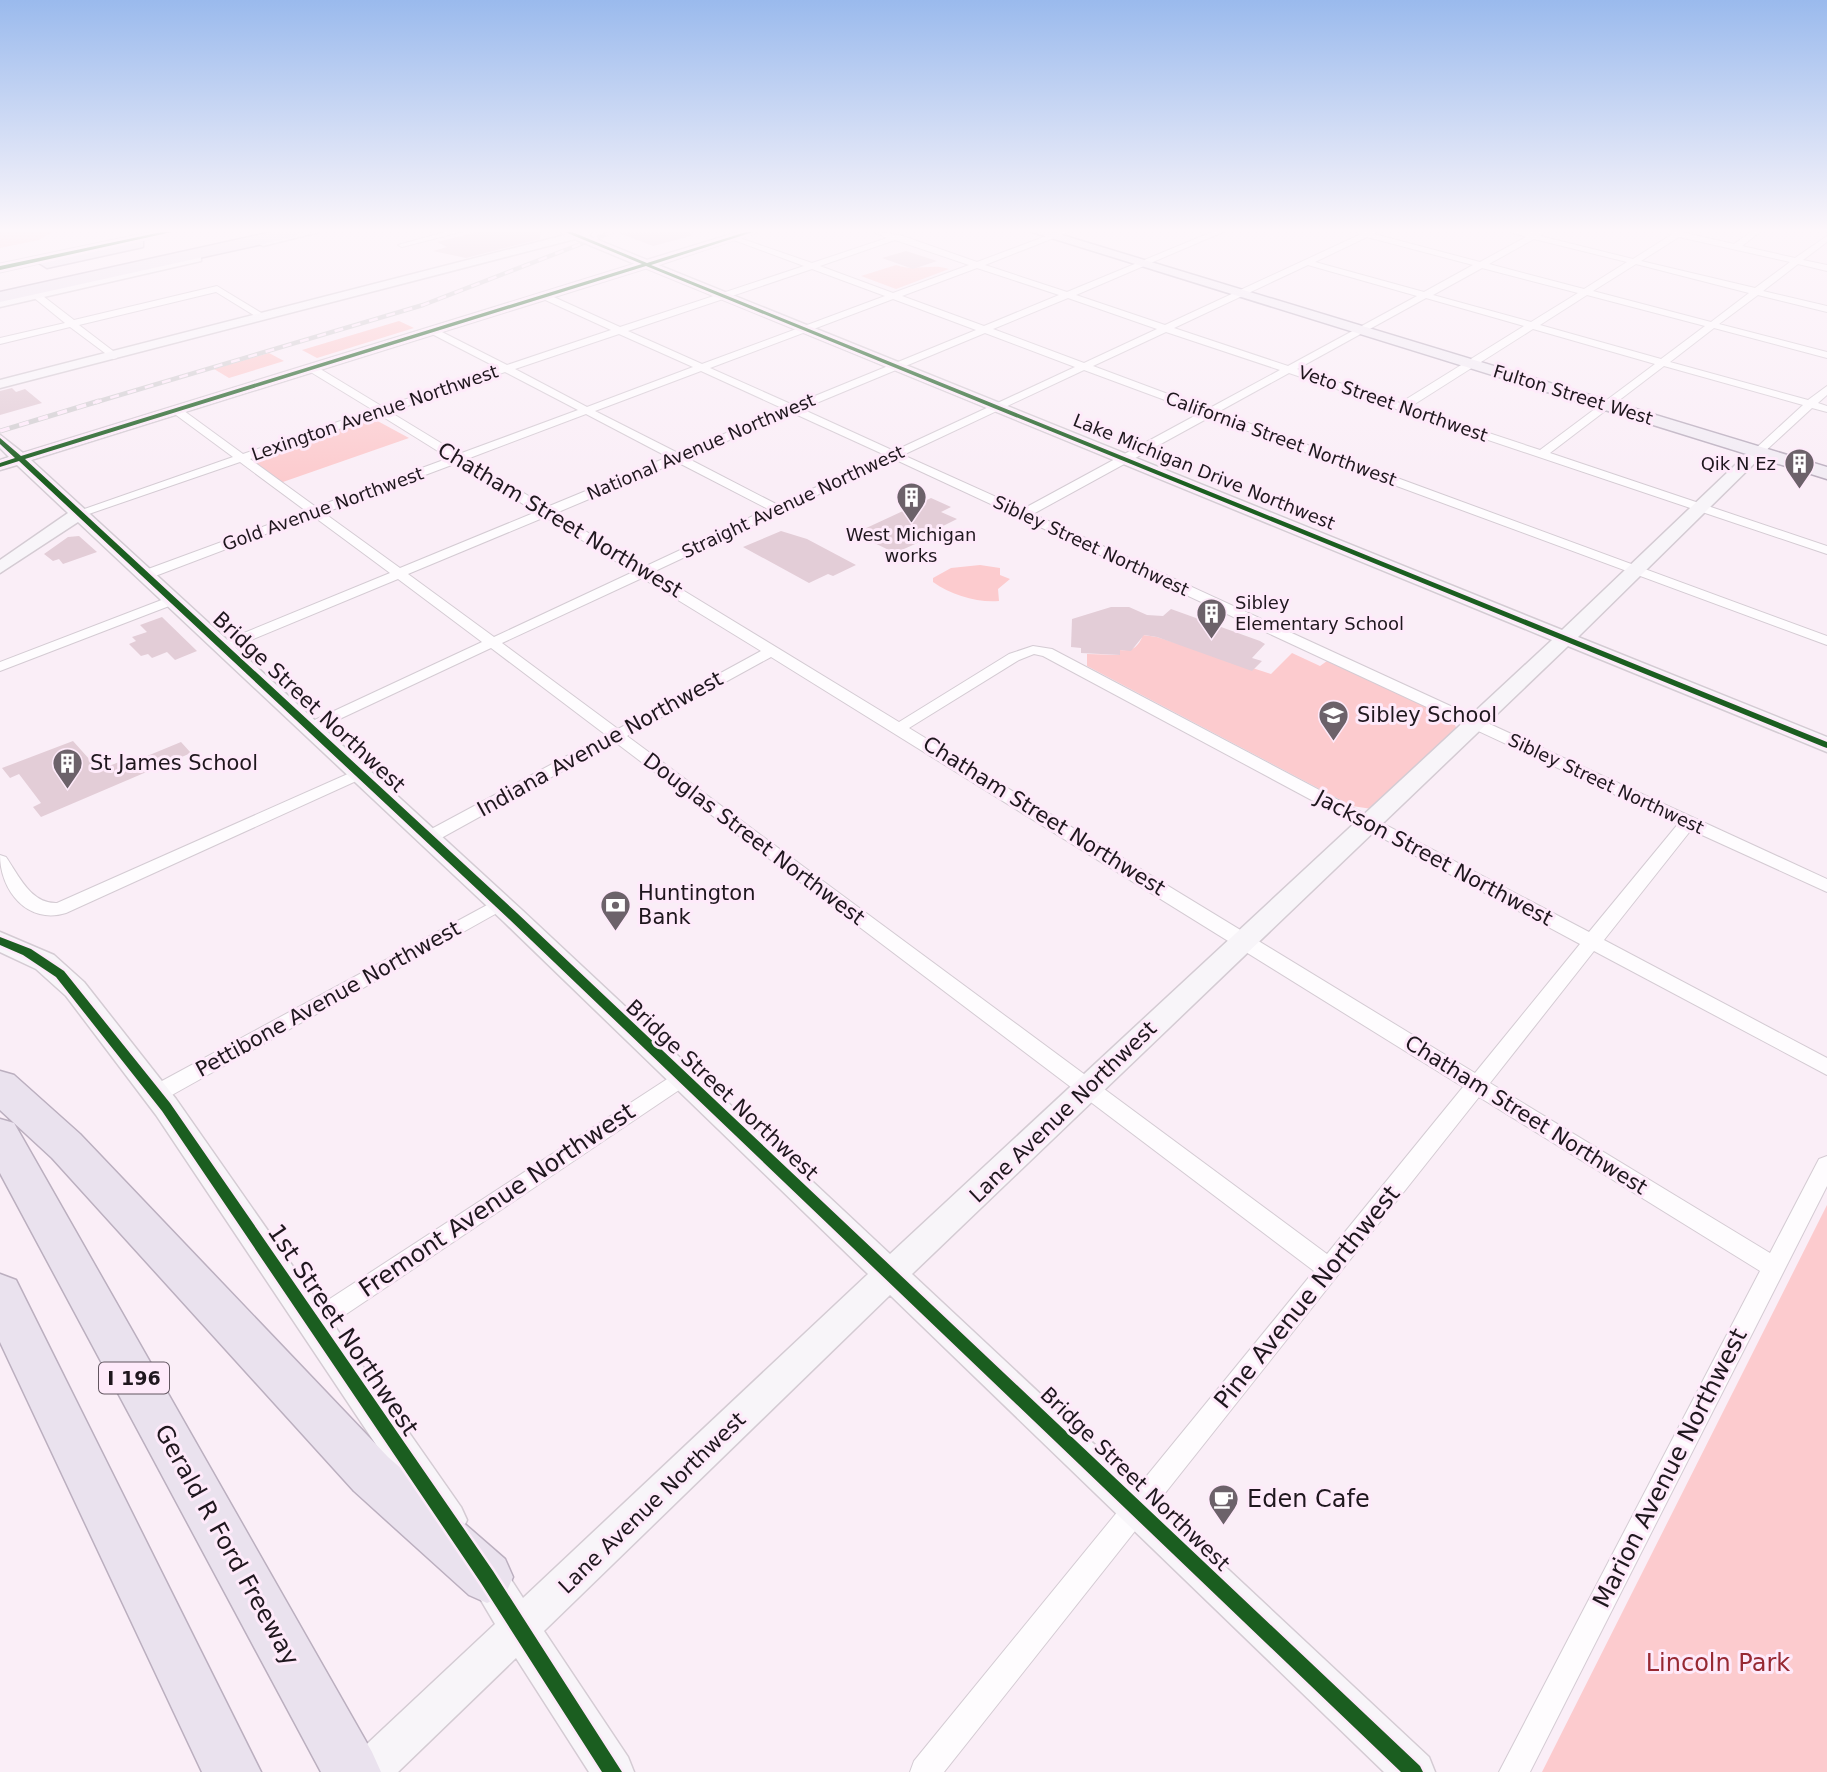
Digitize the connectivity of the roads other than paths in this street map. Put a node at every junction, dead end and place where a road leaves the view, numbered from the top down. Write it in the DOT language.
graph roads {
  1 [pos="60,315"];
  2 [pos="111,315"];
  3 [pos="259,315"];
  4 [pos="272,315"];
  5 [pos="485,315"];
  6 [pos="586,315"];
  7 [pos="666,315"];
  8 [pos="768,315"];
  9 [pos="842,315"];
  10 [pos="944,315"];
  11 [pos="1018,315"];
  12 [pos="1125,315"];
  13 [pos="1194,315"];
  14 [pos="1307,315"];
  15 [pos="1391,315"];
  16 [pos="1492,315"];
  17 [pos="1550,315"];
  18 [pos="1672,315"];
  19 [pos="1726,315"];
  20 [pos="263,317"];
  21 [pos="72,324"];
  22 [pos="1712,325"];
  23 [pos="1532,326"];
  24 [pos="1165,328"];
  25 [pos="803,329"];
  26 [pos="983,329"];
  27 [pos="620,330"];
  28 [pos="433,331"];
  29 [pos="1360,331"];
  30 [pos="0,341"];
  31 [pos="1827,355"];
  32 [pos="113,356"];
  33 [pos="1664,363"];
  34 [pos="1472,364"];
  35 [pos="895,366"];
  36 [pos="1084,366"];
  37 [pos="702,368"];
  38 [pos="313,369"];
  39 [pos="1289,369"];
  40 [pos="505,370"];
  41 [pos="0,384"];
  42 [pos="1827,389"];
  43 [pos="1811,405"];
  44 [pos="1608,406"];
  45 [pos="997,407"];
  46 [pos="1402,407"];
  47 [pos="793,409"];
  48 [pos="1827,409"];
  49 [pos="176,410"];
  50 [pos="381,411"];
  51 [pos="585,411"];
  52 [pos="1209,412"];
  53 [pos="0,440"];
  54 [pos="1758,452"];
  55 [pos="1542,454"];
  56 [pos="895,455"];
  57 [pos="243,458"];
  58 [pos="676,458"];
  59 [pos="1127,458"];
  60 [pos="19,459"];
  61 [pos="460,459"];
  62 [pos="0,465"];
  63 [pos="1827,473"];
  64 [pos="1702,508"];
  65 [pos="777,509"];
  66 [pos="315,512"];
  67 [pos="547,512"];
  68 [pos="79,513"];
  69 [pos="1023,514"];
  70 [pos="1827,550"];
  71 [pos="0,568"];
  72 [pos="1635,570"];
  73 [pos="644,572"];
  74 [pos="398,573"];
  75 [pos="145,575"];
  76 [pos="172,600"];
  77 [pos="1565,638"];
  78 [pos="1827,641"];
  79 [pos="492,643"];
  80 [pos="222,647"];
  81 [pos="772,650"];
  82 [pos="0,667"];
  83 [pos="1476,724"];
  84 [pos="309,727"];
  85 [pos="899,728"];
  86 [pos="615,735"];
  87 [pos="1827,745"];
  88 [pos="359,774"];
  89 [pos="1688,821"];
  90 [pos="1371,823"];
  91 [pos="428,838"];
  92 [pos="0,861"];
  93 [pos="1827,886"];
  94 [pos="500,904"];
  95 [pos="1245,940"];
  96 [pos="3,942"];
  97 [pos="1591,942"];
  98 [pos="1827,1067"];
  99 [pos="681,1078"];
  100 [pos="1477,1085"];
  101 [pos="0,1086"];
  102 [pos="1087,1087"];
  103 [pos="156,1094"];
  104 [pos="0,1135"];
  105 [pos="1827,1165"];
  106 [pos="1773,1267"];
  107 [pos="1330,1270"];
  108 [pos="891,1275"];
  109 [pos="0,1294"];
  110 [pos="313,1323"];
  111 [pos="1138,1508"];
  112 [pos="487,1577"];
  113 [pos="520,1626"];
  114 [pos="232,1772"];
  115 [pos="352,1772"];
  116 [pos="368,1772"];
  117 [pos="613,1772"];
  118 [pos="925,1772"];
  119 [pos="1414,1772"];
  120 [pos="1514,1772"];
  1 -- 21 [label="street"];
  2 -- 21 [label="street"];
  3 -- 20 [label="street"];
  4 -- 20 [label="street"];
  5 -- 28 [label="street"];
  6 -- 27 [label="street, Sibley Street Northwest"];
  7 -- 27 [label="street, Lexington Avenue Northwest"];
  8 -- 25 [label="street, Lake Michigan Drive Northwest"];
  9 -- 25 [label="street, Gold Avenue Northwest"];
  10 -- 26 [label="street, California Street Northwest"];
  11 -- 26 [label="street, National Avenue Northwest"];
  12 -- 24 [label="street, Veto Street Northwest"];
  13 -- 24 [label="street, Straight Avenue Northwest"];
  14 -- 29 [label="main road, Fulton Street West"];
  15 -- 29 [label="street"];
  16 -- 23 [label="street"];
  17 -- 23 [label="street"];
  18 -- 22 [label="street"];
  19 -- 22 [label="street"];
  20 -- 32 [label="street"];
  21 -- 30 [label="street"];
  21 -- 32 [label="street"];
  22 -- 31 [label="street"];
  22 -- 33 [label="street"];
  23 -- 33 [label="street"];
  23 -- 34 [label="street"];
  24 -- 36 [label="street, Straight Avenue Northwest"];
  24 -- 39 [label="street, Veto Street Northwest"];
  25 -- 35 [label="street, Lake Michigan Drive Northwest"];
  25 -- 37 [label="street, Gold Avenue Northwest"];
  26 -- 35 [label="street, National Avenue Northwest"];
  26 -- 36 [label="street, California Street Northwest"];
  27 -- 37 [label="street, Sibley Street Northwest"];
  27 -- 40 [label="street, Lexington Avenue Northwest"];
  28 -- 38 [label="street"];
  28 -- 40 [label="street"];
  29 -- 34 [label="main road, Fulton Street West"];
  29 -- 39 [label="street"];
  32 -- 41 [label="street"];
  33 -- 43 [label="street"];
  33 -- 44 [label="street"];
  34 -- 44 [label="main road, Fulton Street West"];
  34 -- 46 [label="street"];
  35 -- 45 [label="street, Lake Michigan Drive Northwest"];
  35 -- 47 [label="street, National Avenue Northwest"];
  36 -- 45 [label="street, Straight Avenue Northwest"];
  36 -- 52 [label="street, California Street Northwest"];
  37 -- 47 [label="street, Sibley Street Northwest"];
  37 -- 51 [label="street, Gold Avenue Northwest"];
  38 -- 49 [label="street"];
  38 -- 50 [label="street, Chatham Street Northwest"];
  39 -- 46 [label="street, Veto Street Northwest"];
  39 -- 52 [label="street"];
  40 -- 50 [label="street, Lexington Avenue Northwest"];
  40 -- 51 [label="street"];
  42 -- 43 [label="street"];
  43 -- 48 [label="street"];
  43 -- 54 [label="street"];
  44 -- 54 [label="main road, Fulton Street West"];
  44 -- 55 [label="street"];
  45 -- 56 [label="street, Straight Avenue Northwest"];
  45 -- 59 [label="street, Lake Michigan Drive Northwest"];
  46 -- 55 [label="street, Veto Street Northwest"];
  47 -- 56 [label="street, Sibley Street Northwest"];
  47 -- 58 [label="street, National Avenue Northwest"];
  49 -- 57 [label="street, Douglas Street Northwest"];
  49 -- 60 [label="street"];
  50 -- 57 [label="street, Lexington Avenue Northwest"];
  50 -- 61 [label="street, Chatham Street Northwest"];
  51 -- 58 [label="street"];
  51 -- 61 [label="street, Gold Avenue Northwest"];
  52 -- 59 [label="street"];
  52 -- 72 [label="street, California Street Northwest"];
  53 -- 60 [label="street, Bridge Street Northwest"];
  54 -- 63 [label="main road, Fulton Street West"];
  54 -- 64 [label="street, Lane Avenue Northwest"];
  55 -- 64 [label="street, Veto Street Northwest"];
  56 -- 65 [label="street, Straight Avenue Northwest"];
  56 -- 69 [label="street, Sibley Street Northwest"];
  57 -- 66 [label="street, Douglas Street Northwest"];
  57 -- 68 [label="street, Lexington Avenue Northwest"];
  58 -- 65 [label="street"];
  58 -- 67 [label="street, National Avenue Northwest"];
  59 -- 69 [label="street"];
  59 -- 77 [label="street, Lake Michigan Drive Northwest"];
  60 -- 62 [label="street"];
  60 -- 68 [label="street, Bridge Street Northwest"];
  61 -- 66 [label="street, Gold Avenue Northwest"];
  61 -- 67 [label="street, Chatham Street Northwest"];
  64 -- 70 [label="street, Veto Street Northwest"];
  64 -- 72 [label="street, Lane Avenue Northwest"];
  65 -- 73 [label="street, Straight Avenue Northwest"];
  66 -- 74 [label="street, Douglas Street Northwest"];
  66 -- 75 [label="street, Gold Avenue Northwest"];
  67 -- 73 [label="street, Chatham Street Northwest"];
  67 -- 74 [label="street, National Avenue Northwest"];
  68 -- 71 [label="street"];
  68 -- 75 [label="street, Bridge Street Northwest"];
  69 -- 83 [label="street, Sibley Street Northwest"];
  72 -- 77 [label="street, Lane Avenue Northwest"];
  72 -- 78 [label="street, California Street Northwest"];
  73 -- 79 [label="street, Straight Avenue Northwest"];
  73 -- 81 [label="street, Chatham Street Northwest"];
  74 -- 79 [label="street, Douglas Street Northwest"];
  74 -- 80 [label="street, National Avenue Northwest"];
  75 -- 76 [label="street, Bridge Street Northwest"];
  76 -- 80 [label="street, Bridge Street Northwest"];
  76 -- 82 [label="street"];
  77 -- 83 [label="street, Lane Avenue Northwest"];
  77 -- 87 [label="street, Lake Michigan Drive Northwest"];
  79 -- 84 [label="street, Straight Avenue Northwest"];
  79 -- 86 [label="street, Douglas Street Northwest"];
  80 -- 84 [label="street, Bridge Street Northwest"];
  81 -- 85 [label="street, Chatham Street Northwest"];
  81 -- 86 [label="street, Indiana Avenue Northwest"];
  83 -- 89 [label="street, Sibley Street Northwest"];
  83 -- 90 [label="street, Lane Avenue Northwest"];
  84 -- 88 [label="street, Bridge Street Northwest"];
  85 -- 90 [label="street, Jackson Street Northwest"];
  85 -- 95 [label="street, Chatham Street Northwest"];
  86 -- 91 [label="street, Indiana Avenue Northwest"];
  86 -- 102 [label="street, Douglas Street Northwest"];
  88 -- 91 [label="street, Bridge Street Northwest"];
  88 -- 92 [label="street"];
  89 -- 93 [label="street, Sibley Street Northwest"];
  89 -- 97 [label="street, Pine Avenue Northwest"];
  90 -- 95 [label="street, Lane Avenue Northwest"];
  90 -- 97 [label="street, Jackson Street Northwest"];
  91 -- 94 [label="street, Bridge Street Northwest"];
  94 -- 99 [label="street, Bridge Street Northwest"];
  94 -- 103 [label="street, Pettibone Avenue Northwest"];
  95 -- 100 [label="street, Chatham Street Northwest"];
  95 -- 102 [label="street, Lane Avenue Northwest"];
  96 -- 103 [label="street, 1st Street Northwest"];
  97 -- 98 [label="street, Jackson Street Northwest"];
  97 -- 100 [label="street, Pine Avenue Northwest"];
  99 -- 108 [label="street, Bridge Street Northwest"];
  99 -- 110 [label="street, Fremont Avenue Northwest"];
  100 -- 106 [label="street, Chatham Street Northwest"];
  100 -- 107 [label="street, Pine Avenue Northwest"];
  101 -- 112 [label="highway"];
  102 -- 107 [label="street, Douglas Street Northwest"];
  102 -- 108 [label="street, Lane Avenue Northwest"];
  103 -- 110 [label="street, 1st Street Northwest"];
  104 -- 115 [label="highway, Gerald R Ford Freeway / I 196"];
  105 -- 106 [label="street, Marion Avenue Northwest"];
  106 -- 120 [label="street, Marion Avenue Northwest"];
  107 -- 111 [label="street, Pine Avenue Northwest"];
  108 -- 111 [label="street, Bridge Street Northwest"];
  108 -- 113 [label="street, Lane Avenue Northwest"];
  109 -- 114 [label="highway"];
  110 -- 112 [label="street, 1st Street Northwest"];
  111 -- 118 [label="street, Pine Avenue Northwest"];
  111 -- 119 [label="street, Bridge Street Northwest"];
  112 -- 113 [label="street, 1st Street Northwest"];
  113 -- 116 [label="street, Lane Avenue Northwest"];
  113 -- 117 [label="street, 1st Street Northwest"];
}
